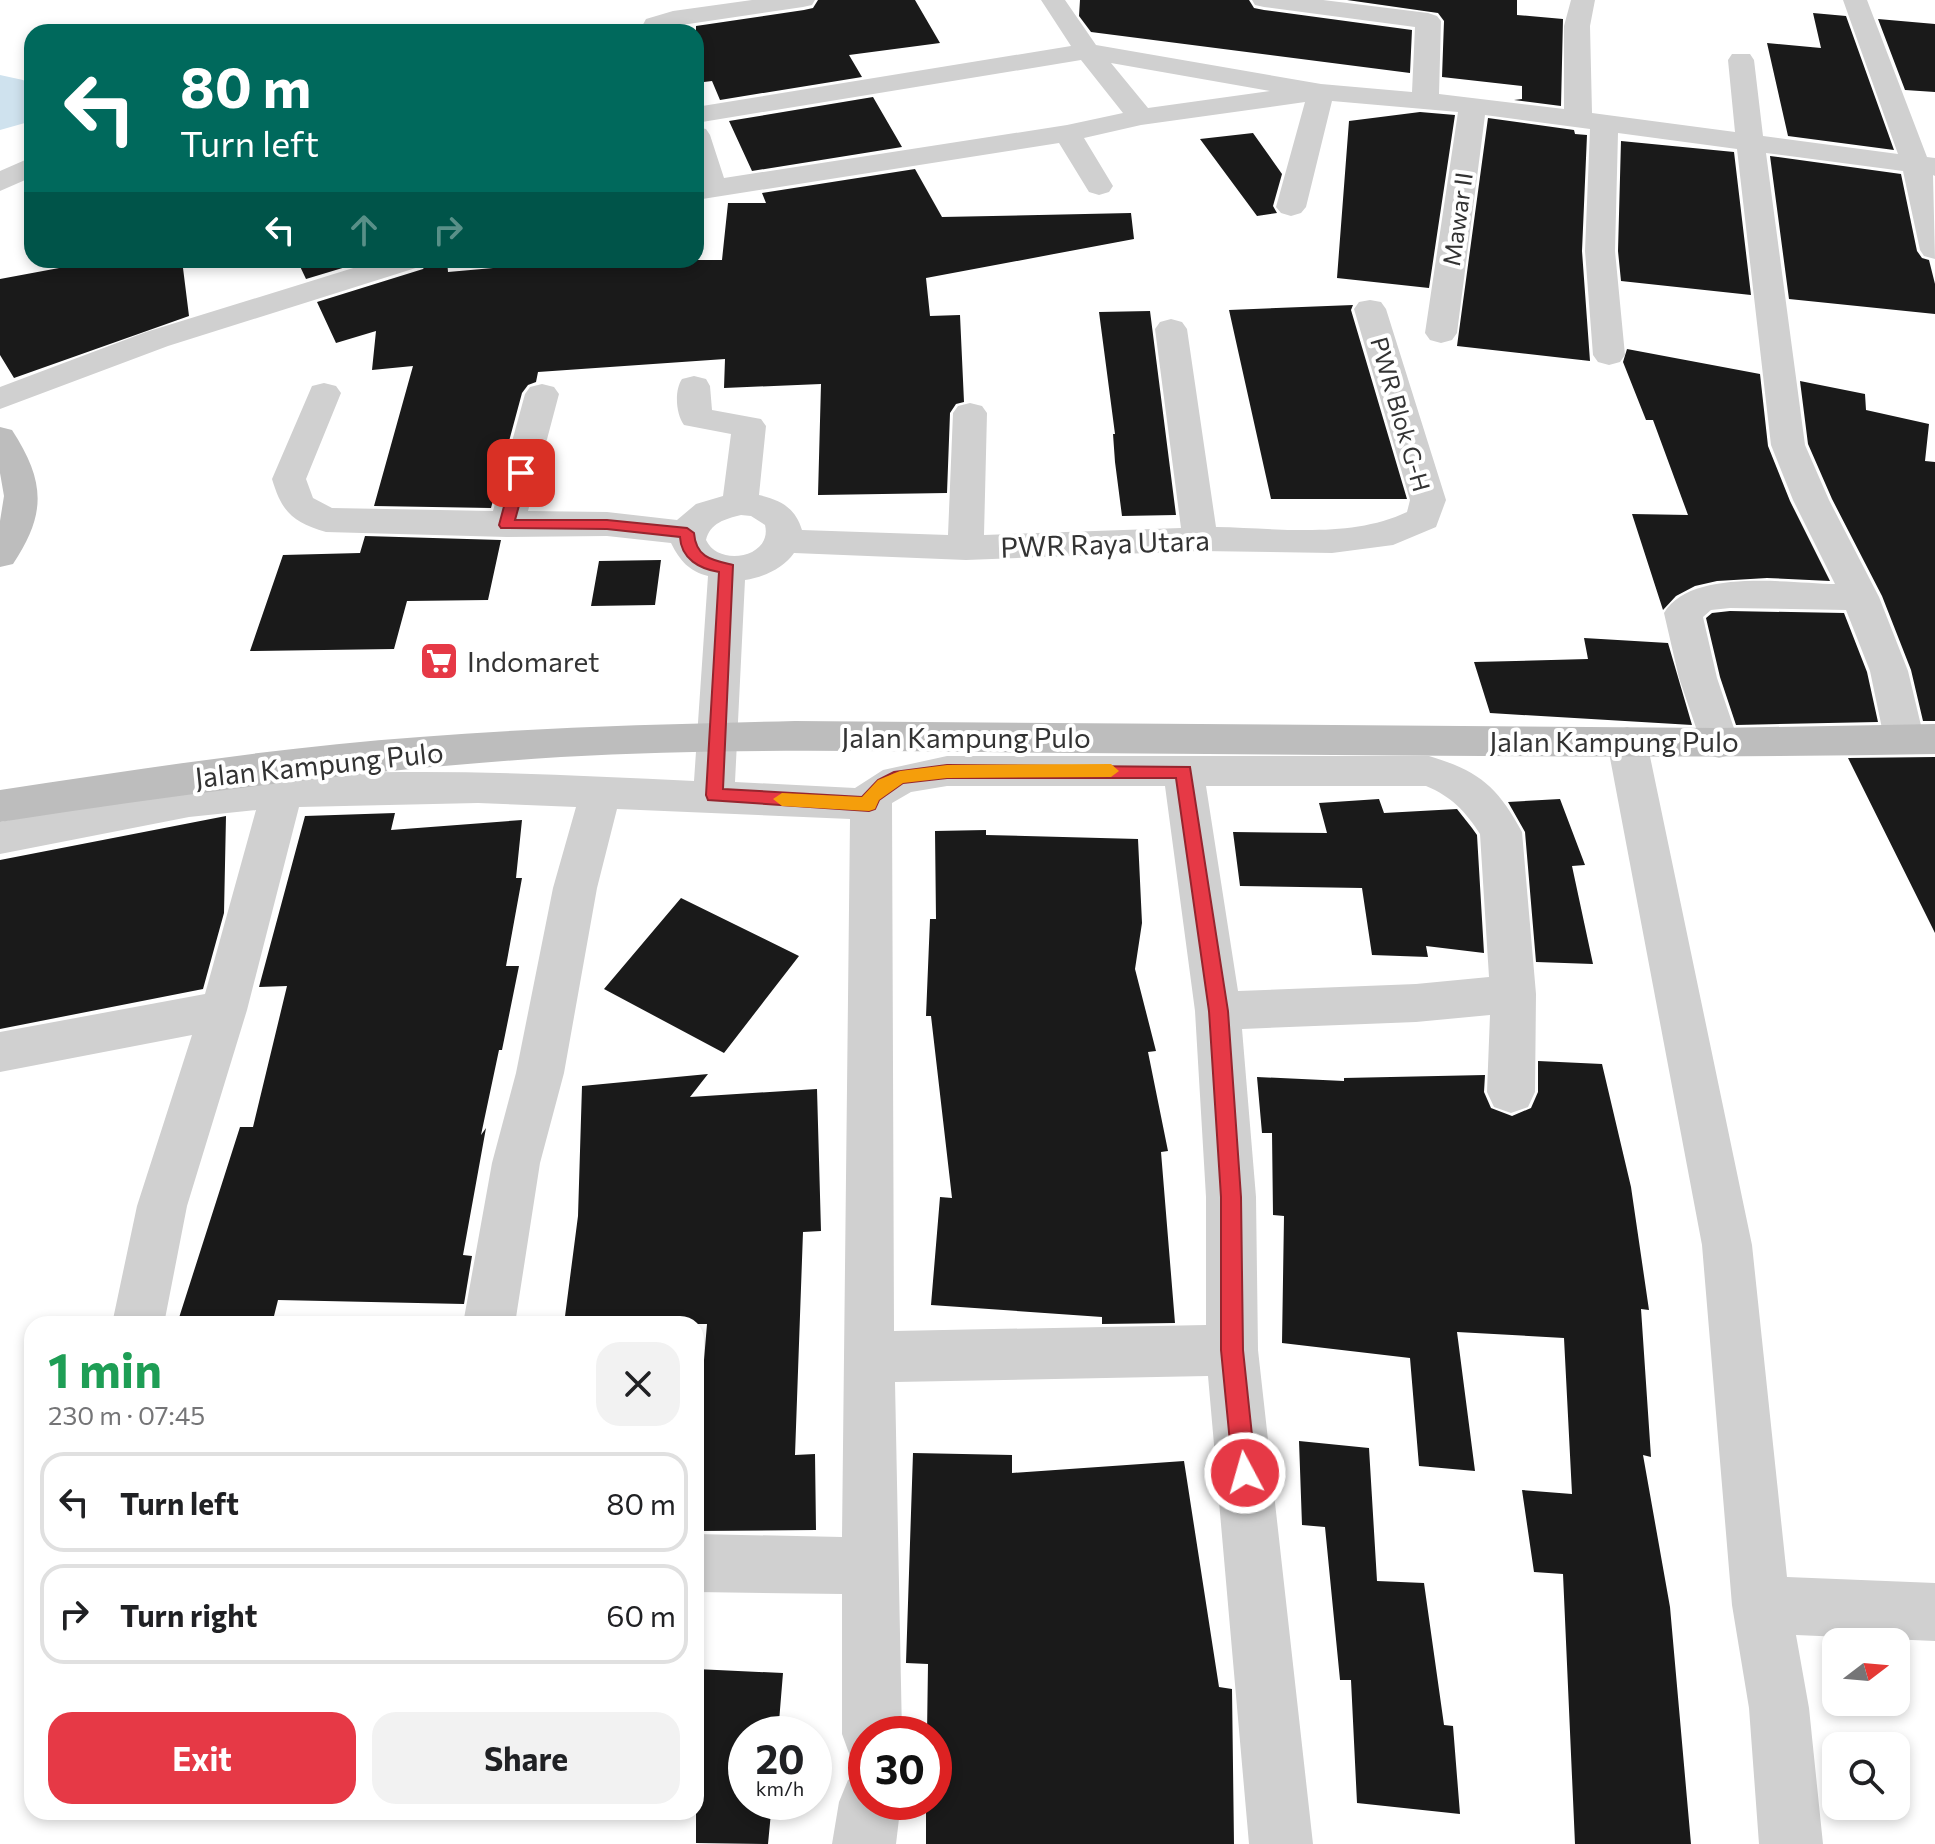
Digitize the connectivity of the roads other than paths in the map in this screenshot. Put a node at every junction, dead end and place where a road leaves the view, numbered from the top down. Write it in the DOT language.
graph roads {
  1 [pos="803,0"];
  2 [pos="1053,0"];
  3 [pos="1264,0"];
  4 [pos="1583,0"];
  5 [pos="1855,0"];
  6 [pos="1304,2"];
  7 [pos="1431,10"];
  8 [pos="655,24"];
  9 [pos="1087,51"];
  10 [pos="1741,60"];
  11 [pos="1321,92"];
  12 [pos="1425,100"];
  13 [pos="1473,105"];
  14 [pos="704,114"];
  15 [pos="1141,117"];
  16 [pos="1591,122"];
  17 [pos="1067,133"];
  18 [pos="1750,143"];
  19 [pos="1925,166"];
  20 [pos="24,170"];
  21 [pos="0,182"];
  22 [pos="1099,186"];
  23 [pos="705,189"];
  24 [pos="1291,207"];
  25 [pos="1935,250"];
  26 [pos="385,268"];
  27 [pos="1370,309"];
  28 [pos="1171,329"];
  29 [pos="1441,333"];
  30 [pos="1609,355"];
  31 [pos="694,386"];
  32 [pos="324,393"];
  33 [pos="542,394"];
  34 [pos="0,399"];
  35 [pos="970,413"];
  36 [pos="0,438"];
  37 [pos="740,503"];
  38 [pos="1423,519"];
  39 [pos="507,525"];
  40 [pos="687,533"];
  41 [pos="1200,539"];
  42 [pos="784,541"];
  43 [pos="966,548"];
  44 [pos="0,555"];
  45 [pos="727,569"];
  46 [pos="1860,597"];
  47 [pos="718,737"];
  48 [pos="1919,738"];
  49 [pos="1627,742"];
  50 [pos="1719,743"];
  51 [pos="1184,771"];
  52 [pos="282,792"];
  53 [pos="600,794"];
  54 [pos="714,795"];
  55 [pos="869,804"];
  56 [pos="0,806"];
  57 [pos="0,838"];
  58 [pos="1513,994"];
  59 [pos="224,1010"];
  60 [pos="1218,1011"];
  61 [pos="0,1052"];
  62 [pos="1511,1092"];
  63 [pos="139,1316"];
  64 [pos="490,1316"];
  65 [pos="1232,1350"];
  66 [pos="868,1357"];
  67 [pos="704,1563"];
  68 [pos="872,1566"];
  69 [pos="1761,1605"];
  70 [pos="1935,1612"];
  71 [pos="872,1716"];
  72 [pos="867,1820"];
  73 [pos="864,1844"];
  74 [pos="1281,1844"];
  75 [pos="1791,1844"];
  1 -- 8 [label="street"];
  2 -- 9 [label="street"];
  3 -- 6 [label="street"];
  4 -- 16 [label="street"];
  5 -- 19 [label="street"];
  6 -- 7 [label="street"];
  7 -- 12 [label="street"];
  9 -- 11 [label="street"];
  9 -- 14 [label="street"];
  9 -- 15 [label="street"];
  10 -- 18 [label="street"];
  11 -- 12 [label="street"];
  11 -- 15 [label="street"];
  11 -- 24 [label="street"];
  12 -- 13 [label="street"];
  13 -- 16 [label="street"];
  13 -- 29 [label="street, Mawar II"];
  15 -- 17 [label="street"];
  16 -- 18 [label="street"];
  16 -- 30 [label="street"];
  17 -- 22 [label="street"];
  17 -- 23 [label="street"];
  18 -- 19 [label="street"];
  18 -- 46 [label="street"];
  19 -- 25 [label="street"];
  20 -- 21 [label="street"];
  26 -- 34 [label="street"];
  27 -- 38 [label="street, PWR Blok G-H"];
  28 -- 41 [label="street"];
  31 -- 37 [label="street"];
  32 -- 39 [label="street"];
  33 -- 39 [label="street"];
  35 -- 43 [label="street"];
  36 -- 44 [label="street"];
  37 -- 40 [label="street"];
  37 -- 42 [label="street"];
  38 -- 41 [label="street, PWR Raya Utara"];
  39 -- 40 [label="street"];
  40 -- 45 [label="street"];
  41 -- 43 [label="street, PWR Raya Utara"];
  42 -- 43 [label="street, PWR Raya Utara"];
  42 -- 45 [label="street"];
  45 -- 47 [label="street"];
  46 -- 48 [label="street"];
  46 -- 50 [label="street"];
  47 -- 49 [label="street, Jalan Kampung Pulo"];
  47 -- 54 [label="street"];
  47 -- 56 [label="street, Jalan Kampung Pulo"];
  48 -- 50 [label="street, Jalan Kampung Pulo"];
  49 -- 50 [label="street, Jalan Kampung Pulo"];
  49 -- 69 [label="street"];
  51 -- 55 [label="street"];
  51 -- 58 [label="street"];
  51 -- 60 [label="street"];
  52 -- 53 [label="street"];
  52 -- 57 [label="street"];
  52 -- 59 [label="street"];
  53 -- 54 [label="street"];
  53 -- 64 [label="street"];
  54 -- 55 [label="street"];
  55 -- 66 [label="street"];
  58 -- 60 [label="street"];
  58 -- 62 [label="street"];
  59 -- 61 [label="street"];
  59 -- 63 [label="street"];
  60 -- 65 [label="street"];
  65 -- 66 [label="street"];
  65 -- 74 [label="street"];
  66 -- 68 [label="street"];
  67 -- 68 [label="street"];
  68 -- 71 [label="street"];
  69 -- 70 [label="street"];
  69 -- 75 [label="street"];
  72 -- 73 [label="street"];
}
